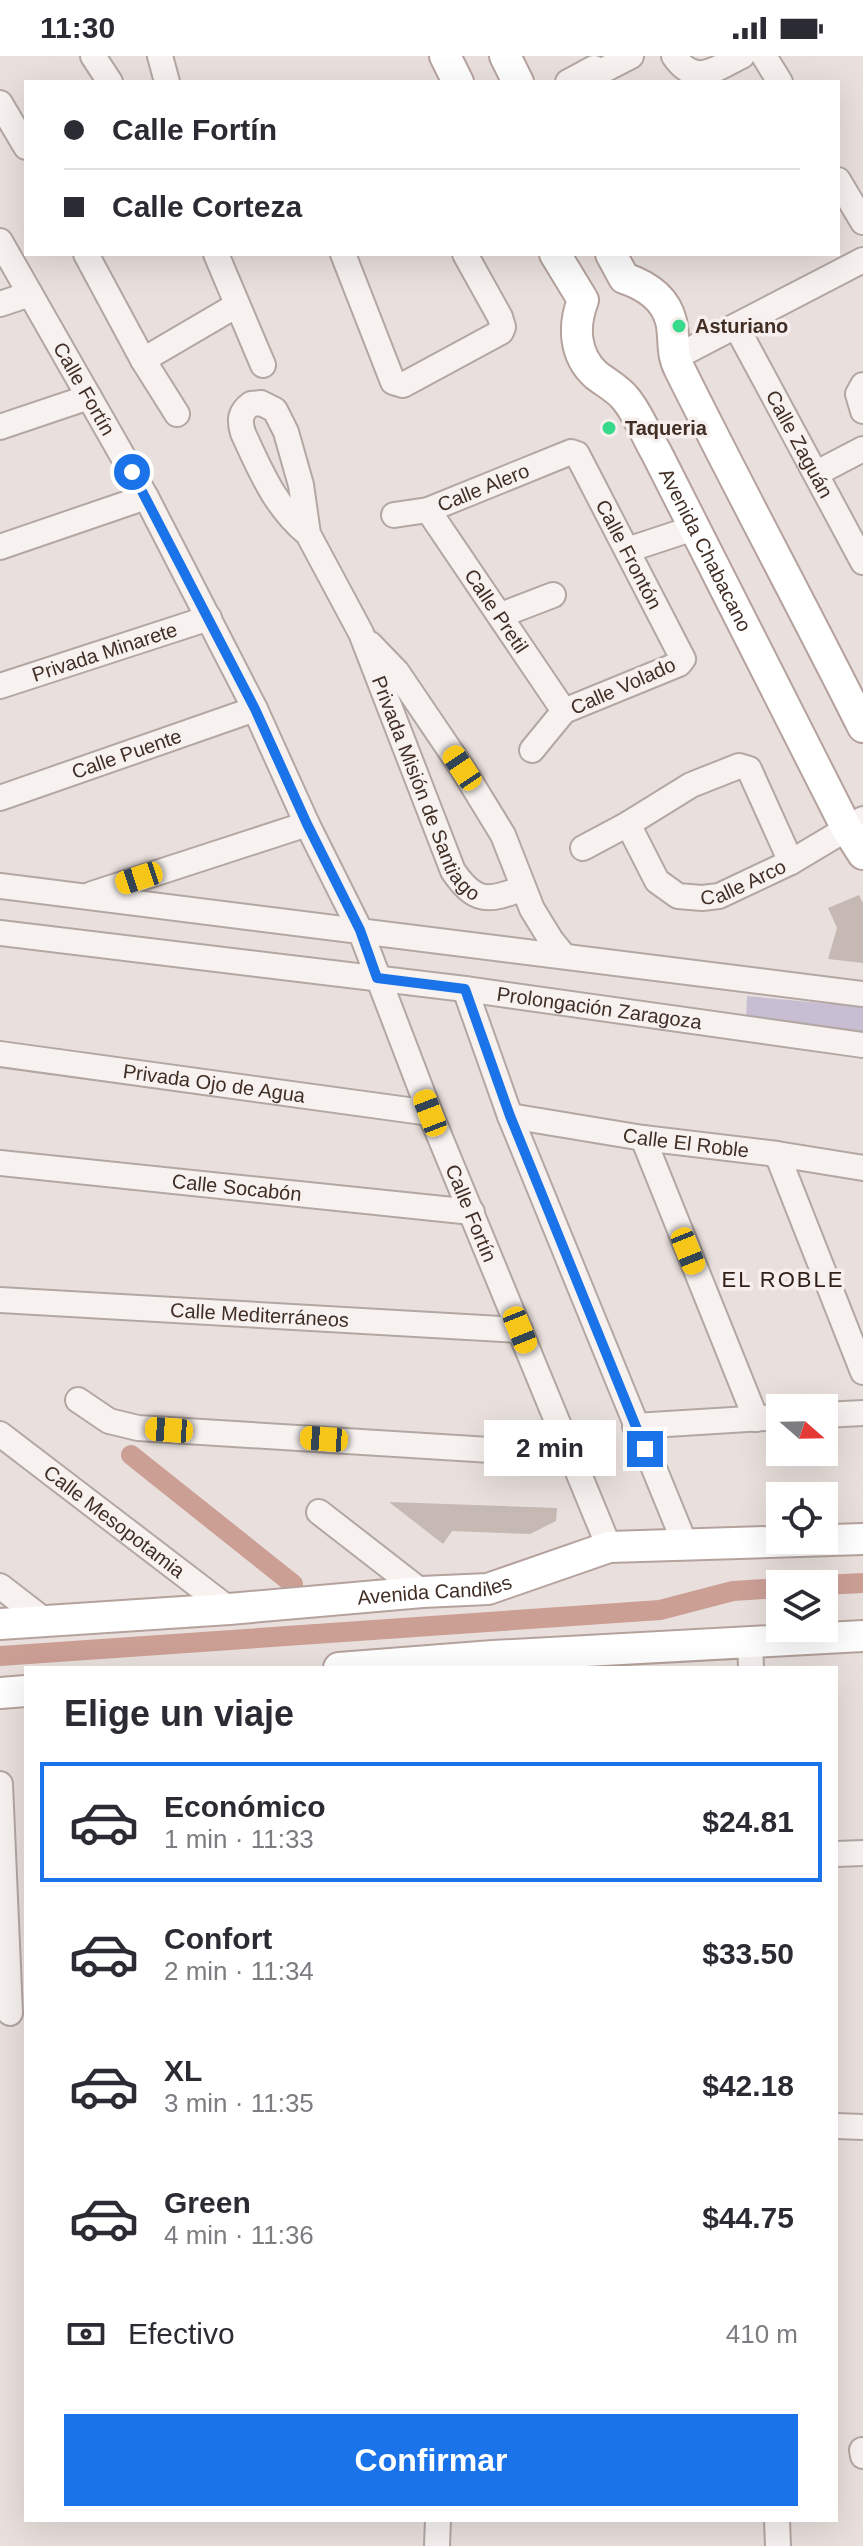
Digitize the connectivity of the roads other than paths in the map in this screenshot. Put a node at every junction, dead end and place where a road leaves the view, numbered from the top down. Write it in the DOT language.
graph roads {
  1 [pos="93,56"];
  2 [pos="160,56"];
  3 [pos="445,56"];
  4 [pos="505,56"];
  5 [pos="631,56"];
  6 [pos="674,56"];
  7 [pos="742,56"];
  8 [pos="764,56"];
  9 [pos="597,69"];
  10 [pos="109,80"];
  11 [pos="166,80"];
  12 [pos="457,80"];
  13 [pos="517,80"];
  14 [pos="572,80"];
  15 [pos="779,80"];
  16 [pos="0,103"];
  17 [pos="24,144"];
  18 [pos="840,183"];
  19 [pos="863,222"];
  20 [pos="0,241"];
  21 [pos="87,256"];
  22 [pos="217,256"];
  23 [pos="344,256"];
  24 [pos="466,256"];
  25 [pos="556,256"];
  26 [pos="863,260"];
  27 [pos="617,266"];
  28 [pos="30,294"];
  29 [pos="583,300"];
  30 [pos="0,304"];
  31 [pos="237,305"];
  32 [pos="736,326"];
  33 [pos="674,358"];
  34 [pos="143,360"];
  35 [pos="263,365"];
  36 [pos="89,397"];
  37 [pos="177,414"];
  38 [pos="0,427"];
  39 [pos="863,449"];
  40 [pos="571,452"];
  41 [pos="817,473"];
  42 [pos="146,497"];
  43 [pos="428,510"];
  44 [pos="394,515"];
  45 [pos="694,528"];
  46 [pos="308,534"];
  47 [pos="0,547"];
  48 [pos="627,550"];
  49 [pos="863,562"];
  50 [pos="553,595"];
  51 [pos="501,615"];
  52 [pos="209,618"];
  53 [pos="361,633"];
  54 [pos="683,659"];
  55 [pos="0,686"];
  56 [pos="255,709"];
  57 [pos="564,711"];
  58 [pos="863,727"];
  59 [pos="532,750"];
  60 [pos="0,798"];
  61 [pos="307,824"];
  62 [pos="628,824"];
  63 [pos="855,824"];
  64 [pos="583,848"];
  65 [pos="863,854"];
  66 [pos="791,862"];
  67 [pos="0,886"];
  68 [pos="523,888"];
  69 [pos="83,896"];
  70 [pos="360,930"];
  71 [pos="0,933"];
  72 [pos="564,956"];
  73 [pos="377,978"];
  74 [pos="465,989"];
  75 [pos="863,994"];
  76 [pos="863,1045"];
  77 [pos="0,1054"];
  78 [pos="430,1113"];
  79 [pos="510,1116"];
  80 [pos="643,1138"];
  81 [pos="777,1154"];
  82 [pos="0,1163"];
  83 [pos="863,1168"];
  84 [pos="472,1212"];
  85 [pos="0,1300"];
  86 [pos="520,1330"];
  87 [pos="863,1372"];
  88 [pos="78,1400"];
  89 [pos="863,1413"];
  90 [pos="766,1414"];
  91 [pos="838,1414"];
  92 [pos="766,1418"];
  93 [pos="635,1426"];
  94 [pos="0,1434"];
  95 [pos="571,1455"];
  96 [pos="319,1512"];
  97 [pos="863,1539"];
  98 [pos="685,1544"];
  99 [pos="609,1547"];
  100 [pos="0,1586"];
  101 [pos="422,1592"];
  102 [pos="229,1609"];
  103 [pos="44,1620"];
  104 [pos="0,1624"];
  105 [pos="863,1636"];
  106 [pos="751,1656"];
  107 [pos="494,1662"];
  108 [pos="382,1666"];
  109 [pos="24,1691"];
  110 [pos="0,1693"];
  111 [pos="0,1784"];
  112 [pos="863,1853"];
  113 [pos="838,1854"];
  114 [pos="10,2013"];
  115 [pos="838,2126"];
  116 [pos="863,2127"];
  117 [pos="438,2522"];
  118 [pos="777,2522"];
  119 [pos="437,2546"];
  120 [pos="778,2546"];
  1 -- 10 [label="street"];
  2 -- 11 [label="street"];
  3 -- 12 [label="main road"];
  4 -- 13 [label="main road"];
  5 -- 9 [label="street"];
  6 -- 7 [label="street"];
  8 -- 15 [label="street"];
  9 -- 14 [label="street"];
  16 -- 17 [label="street"];
  18 -- 19 [label="street"];
  20 -- 28 [label="street, Calle Fortín"];
  21 -- 34 [label="street"];
  22 -- 31 [label="street"];
  23 -- 24 [label="street"];
  25 -- 29 [label="main road"];
  26 -- 32 [label="street"];
  27 -- 29 [label="main road"];
  27 -- 33 [label="main road"];
  28 -- 30 [label="street"];
  28 -- 36 [label="street, Calle Fortín"];
  29 -- 45 [label="main road, Avenida Chabacano"];
  31 -- 34 [label="street"];
  31 -- 35 [label="street"];
  32 -- 33 [label="street"];
  32 -- 41 [label="street, Calle Zaguán"];
  33 -- 58 [label="main road"];
  34 -- 37 [label="street"];
  36 -- 38 [label="street"];
  36 -- 42 [label="street, Calle Fortín"];
  39 -- 41 [label="street"];
  40 -- 43 [label="street, Calle Alero"];
  40 -- 48 [label="street, Calle Frontón"];
  41 -- 49 [label="street, Calle Zaguán"];
  42 -- 47 [label="street"];
  42 -- 52 [label="street, Calle Fortín"];
  43 -- 44 [label="street, Calle Alero"];
  43 -- 51 [label="street, Calle Pretil"];
  45 -- 48 [label="street"];
  45 -- 63 [label="main road, Avenida Chabacano"];
  46 -- 46 [label="street, Privada Misión de Santiago"];
  46 -- 53 [label="street, Privada Misión de Santiago"];
  48 -- 54 [label="street, Calle Frontón"];
  50 -- 51 [label="street"];
  51 -- 57 [label="street, Calle Pretil"];
  52 -- 55 [label="street, Privada Minarete"];
  52 -- 56 [label="street, Calle Fortín"];
  53 -- 68 [label="street, Privada Misión de Santiago"];
  53 -- 68 [label="street, Privada Misión de Santiago"];
  54 -- 57 [label="street, Calle Volado"];
  56 -- 60 [label="street, Calle Puente"];
  56 -- 61 [label="street, Calle Fortín"];
  57 -- 59 [label="street, Calle Volado"];
  61 -- 69 [label="street"];
  61 -- 70 [label="street, Calle Fortín"];
  62 -- 64 [label="street"];
  62 -- 66 [label="street, Calle Arco"];
  62 -- 66 [label="street"];
  63 -- 65 [label="main road, Avenida Chabacano"];
  63 -- 66 [label="street, Calle Arco"];
  67 -- 69 [label="street"];
  68 -- 72 [label="street, Privada Misión de Santiago"];
  69 -- 70 [label="street"];
  70 -- 72 [label="street"];
  70 -- 73 [label="street, Calle Fortín"];
  71 -- 73 [label="street, Prolongación Zaragoza"];
  72 -- 75 [label="street"];
  73 -- 74 [label="street, Prolongación Zaragoza"];
  73 -- 78 [label="street, Calle Fortín"];
  74 -- 76 [label="street, Prolongación Zaragoza"];
  74 -- 79 [label="street"];
  77 -- 78 [label="street, Privada Ojo de Agua"];
  78 -- 84 [label="street, Calle Fortín"];
  79 -- 80 [label="street, Calle El Roble"];
  79 -- 93 [label="street"];
  80 -- 81 [label="street, Calle El Roble"];
  80 -- 90 [label="street"];
  81 -- 83 [label="street, Calle El Roble"];
  81 -- 87 [label="street"];
  82 -- 84 [label="street, Calle Socabón"];
  84 -- 86 [label="street, Calle Fortín"];
  85 -- 86 [label="street, Calle Mediterráneos"];
  86 -- 95 [label="street, Calle Fortín"];
  88 -- 95 [label="street"];
  89 -- 91 [label="street"];
  92 -- 93 [label="street"];
  93 -- 98 [label="street"];
  94 -- 102 [label="street, Calle Mesopotamia"];
  95 -- 99 [label="street, Calle Fortín"];
  96 -- 101 [label="street"];
  97 -- 98 [label="main road, Avenida Candiles"];
  98 -- 99 [label="main road, Avenida Candiles"];
  99 -- 101 [label="main road, Avenida Candiles"];
  100 -- 103 [label="street"];
  101 -- 102 [label="main road, Avenida Candiles"];
  102 -- 103 [label="main road, Avenida Candiles"];
  103 -- 104 [label="main road, Avenida Candiles"];
  105 -- 106 [label="main road"];
  106 -- 107 [label="main road"];
  107 -- 108 [label="main road"];
  109 -- 110 [label="main road"];
  111 -- 114 [label="street"];
  112 -- 113 [label="street"];
  115 -- 116 [label="street"];
  117 -- 119 [label="street"];
  118 -- 120 [label="street"];
}
